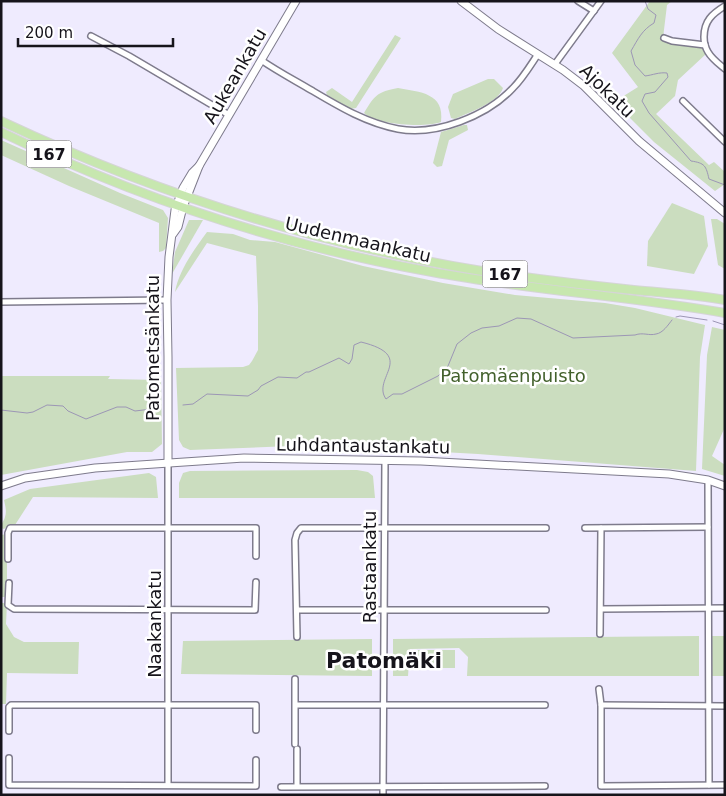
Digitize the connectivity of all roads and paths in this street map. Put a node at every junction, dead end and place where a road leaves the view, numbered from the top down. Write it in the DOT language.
graph roads {
  1 [pos="296,1"];
  2 [pos="461,1"];
  3 [pos="578,1"];
  4 [pos="601,1"];
  5 [pos="725,6"];
  6 [pos="594,11"];
  7 [pos="91,36"];
  8 [pos="664,38"];
  9 [pos="705,46"];
  10 [pos="538,54"];
  11 [pos="261,60"];
  12 [pos="555,64"];
  13 [pos="725,69"];
  14 [pos="683,101"];
  15 [pos="229,115"];
  16 [pos="1,121"];
  17 [pos="1,132"];
  18 [pos="725,142"];
  19 [pos="183,196"];
  20 [pos="180,206"];
  21 [pos="725,213"];
  22 [pos="167,300"];
  23 [pos="725,300"];
  24 [pos="1,302"];
  25 [pos="725,313"];
  26 [pos="385,460"];
  27 [pos="168,462"];
  28 [pos="708,480"];
  29 [pos="1,486"];
  30 [pos="725,486"];
  31 [pos="708,527"];
  32 [pos="169,528"];
  33 [pos="383,528"];
  34 [pos="546,528"];
  35 [pos="585,528"];
  36 [pos="600,528"];
  37 [pos="256,556"];
  38 [pos="8,559"];
  39 [pos="256,582"];
  40 [pos="9,583"];
  41 [pos="708,608"];
  42 [pos="725,608"];
  43 [pos="168,609"];
  44 [pos="383,609"];
  45 [pos="601,609"];
  46 [pos="297,610"];
  47 [pos="546,610"];
  48 [pos="600,634"];
  49 [pos="297,636"];
  50 [pos="295,679"];
  51 [pos="599,689"];
  52 [pos="169,705"];
  53 [pos="296,705"];
  54 [pos="383,705"];
  55 [pos="545,706"];
  56 [pos="602,706"];
  57 [pos="709,706"];
  58 [pos="725,706"];
  59 [pos="256,730"];
  60 [pos="9,731"];
  61 [pos="9,758"];
  62 [pos="256,760"];
  63 [pos="168,785"];
  64 [pos="709,785"];
  65 [pos="725,785"];
  66 [pos="297,786"];
  67 [pos="383,786"];
  68 [pos="546,786"];
  69 [pos="281,787"];
  70 [pos="383,795"];
  1 -- 11 [label="street, Aukeankatu"];
  2 -- 10 [label="street, Ajokatu"];
  3 -- 6 [label="street"];
  4 -- 6 [label="street"];
  5 -- 9 [label="street"];
  6 -- 12 [label="street"];
  7 -- 15 [label="street"];
  8 -- 9 [label="street"];
  9 -- 13 [label="street"];
  10 -- 11 [label="street"];
  10 -- 12 [label="street, Ajokatu"];
  11 -- 15 [label="street, Aukeankatu"];
  12 -- 21 [label="street, Ajokatu"];
  14 -- 18 [label="street"];
  15 -- 19 [label="street, Aukeankatu"];
  16 -- 19 [label="main road, Uudenmaankatu / 167"];
  17 -- 20 [label="main road, Uudenmaankatu / 167"];
  19 -- 20 [label="street, Patometsänkatu"];
  19 -- 23 [label="main road, Uudenmaankatu / 167"];
  20 -- 22 [label="street, Patometsänkatu"];
  20 -- 25 [label="main road, Uudenmaankatu / 167"];
  22 -- 24 [label="street"];
  22 -- 27 [label="street, Patometsänkatu"];
  26 -- 27 [label="street, Luhdantaustankatu"];
  26 -- 28 [label="street, Luhdantaustankatu"];
  26 -- 33 [label="street, Rastaankatu"];
  27 -- 29 [label="street, Luhdantaustankatu"];
  27 -- 32 [label="street, Naakankatu"];
  28 -- 30 [label="street, Luhdantaustankatu"];
  28 -- 31 [label="street"];
  31 -- 36 [label="street"];
  31 -- 41 [label="street"];
  32 -- 37 [label="street"];
  32 -- 38 [label="street"];
  32 -- 43 [label="street, Naakankatu"];
  33 -- 34 [label="street"];
  33 -- 44 [label="street, Rastaankatu"];
  33 -- 46 [label="street"];
  35 -- 36 [label="street"];
  36 -- 45 [label="street"];
  39 -- 43 [label="street"];
  40 -- 43 [label="street"];
  41 -- 42 [label="street"];
  41 -- 45 [label="street"];
  41 -- 57 [label="street"];
  43 -- 52 [label="street, Naakankatu"];
  44 -- 46 [label="street"];
  44 -- 47 [label="street"];
  44 -- 54 [label="street, Rastaankatu"];
  45 -- 48 [label="street"];
  46 -- 49 [label="street"];
  50 -- 53 [label="street"];
  51 -- 56 [label="street"];
  52 -- 59 [label="street"];
  52 -- 60 [label="street"];
  52 -- 63 [label="street, Naakankatu"];
  53 -- 54 [label="street"];
  53 -- 66 [label="street"];
  54 -- 55 [label="street"];
  54 -- 67 [label="street, Rastaankatu"];
  56 -- 57 [label="street"];
  56 -- 64 [label="street"];
  57 -- 58 [label="street"];
  57 -- 64 [label="street"];
  61 -- 63 [label="street"];
  62 -- 63 [label="street"];
  64 -- 65 [label="street"];
  66 -- 67 [label="street"];
  66 -- 69 [label="street"];
  67 -- 68 [label="street"];
  67 -- 70 [label="street, Rastaankatu"];
}
